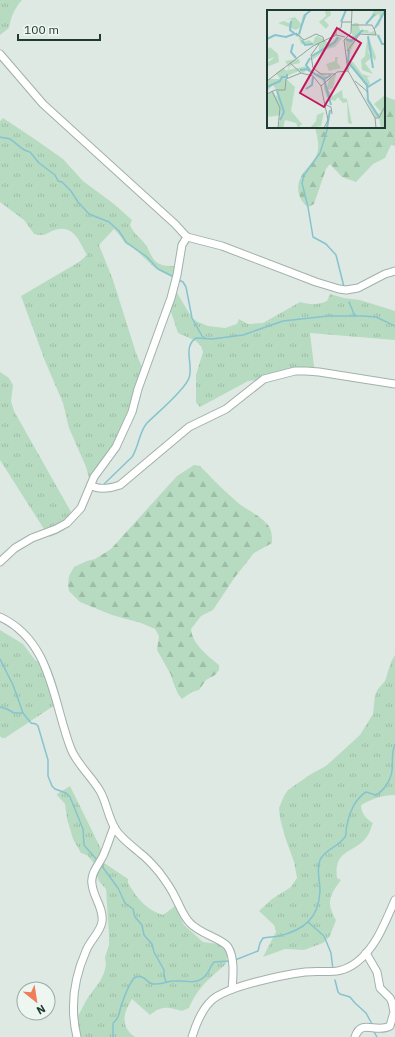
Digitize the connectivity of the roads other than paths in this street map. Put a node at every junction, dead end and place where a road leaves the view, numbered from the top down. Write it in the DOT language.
graph roads {
  1 [pos="0,54"];
  2 [pos="186,237"];
  3 [pos="395,271"];
  4 [pos="395,384"];
  5 [pos="91,485"];
  6 [pos="0,562"];
  7 [pos="0,617"];
  8 [pos="114,827"];
  9 [pos="395,900"];
  10 [pos="366,953"];
  11 [pos="232,989"];
  12 [pos="77,1037"];
  13 [pos="192,1037"];
  14 [pos="355,1037"];
  1 -- 2 [label="street"];
  2 -- 3 [label="street"];
  2 -- 5 [label="street"];
  4 -- 5 [label="street"];
  5 -- 6 [label="street"];
  7 -- 8 [label="street"];
  8 -- 11 [label="street"];
  8 -- 12 [label="street"];
  9 -- 10 [label="street"];
  10 -- 11 [label="street"];
  10 -- 14 [label="street"];
  11 -- 13 [label="street"];
}
